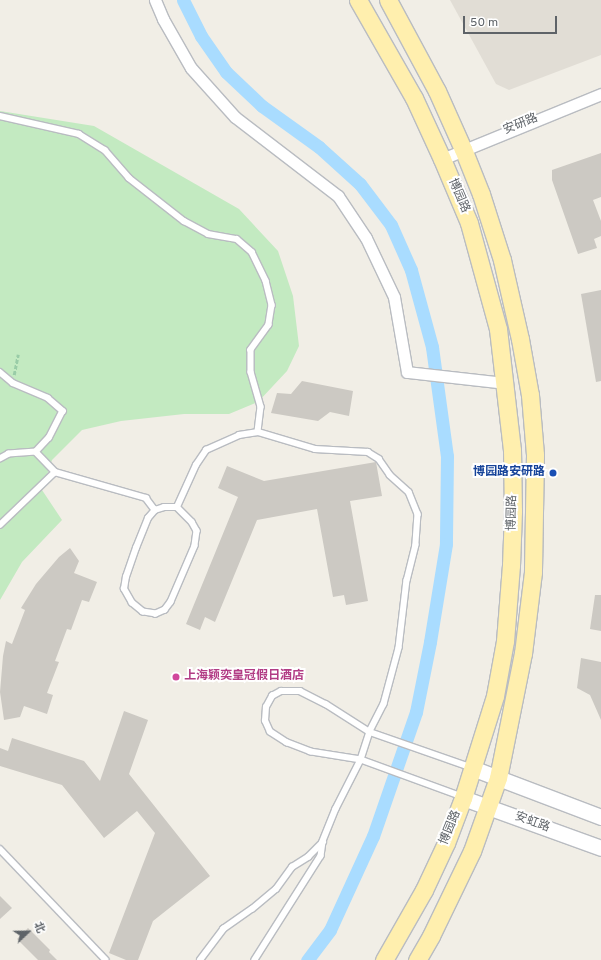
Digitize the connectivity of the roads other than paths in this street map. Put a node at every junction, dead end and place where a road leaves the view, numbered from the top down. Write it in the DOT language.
graph roads {
  1 [pos="155,0"];
  2 [pos="358,0"];
  3 [pos="388,0"];
  4 [pos="601,94"];
  5 [pos="0,116"];
  6 [pos="463,148"];
  7 [pos="442,159"];
  8 [pos="0,372"];
  9 [pos="505,383"];
  10 [pos="258,432"];
  11 [pos="36,452"];
  12 [pos="0,459"];
  13 [pos="55,472"];
  14 [pos="177,507"];
  15 [pos="155,510"];
  16 [pos="0,525"];
  17 [pos="370,732"];
  18 [pos="361,760"];
  19 [pos="472,768"];
  20 [pos="498,778"];
  21 [pos="463,798"];
  22 [pos="488,806"];
  23 [pos="601,817"];
  24 [pos="323,842"];
  25 [pos="601,848"];
  26 [pos="0,849"];
  27 [pos="106,960"];
  28 [pos="200,960"];
  29 [pos="255,960"];
  30 [pos="384,960"];
  31 [pos="417,960"];
  1 -- 9 [label="street"];
  2 -- 7 [label="main road, 博园路"];
  3 -- 6 [label="main road, 博园路"];
  4 -- 6 [label="street, 安研路"];
  5 -- 10 [label="lane"];
  6 -- 7 [label="street, 安研路"];
  6 -- 20 [label="main road, 博园路"];
  7 -- 9 [label="main road, 博园路"];
  8 -- 11 [label="lane"];
  9 -- 19 [label="main road, 博园路"];
  10 -- 14 [label="lane"];
  10 -- 17 [label="lane"];
  11 -- 12 [label="lane"];
  11 -- 13 [label="lane"];
  13 -- 15 [label="lane"];
  13 -- 16 [label="lane"];
  14 -- 15 [label="lane"];
  14 -- 15 [label="lane"];
  17 -- 18 [label="lane"];
  17 -- 18 [label="lane"];
  17 -- 19 [label="lane"];
  18 -- 21 [label="lane"];
  18 -- 24 [label="lane"];
  19 -- 20 [label="main road"];
  19 -- 21 [label="main road, 博园路"];
  20 -- 22 [label="main road, 博园路"];
  20 -- 23 [label="main road"];
  21 -- 22 [label="main road, 安虹路"];
  21 -- 30 [label="main road, 博园路"];
  22 -- 25 [label="main road, 安虹路"];
  22 -- 31 [label="main road, 博园路"];
  24 -- 28 [label="lane"];
  24 -- 29 [label="lane"];
  26 -- 27 [label="lane"];
}
